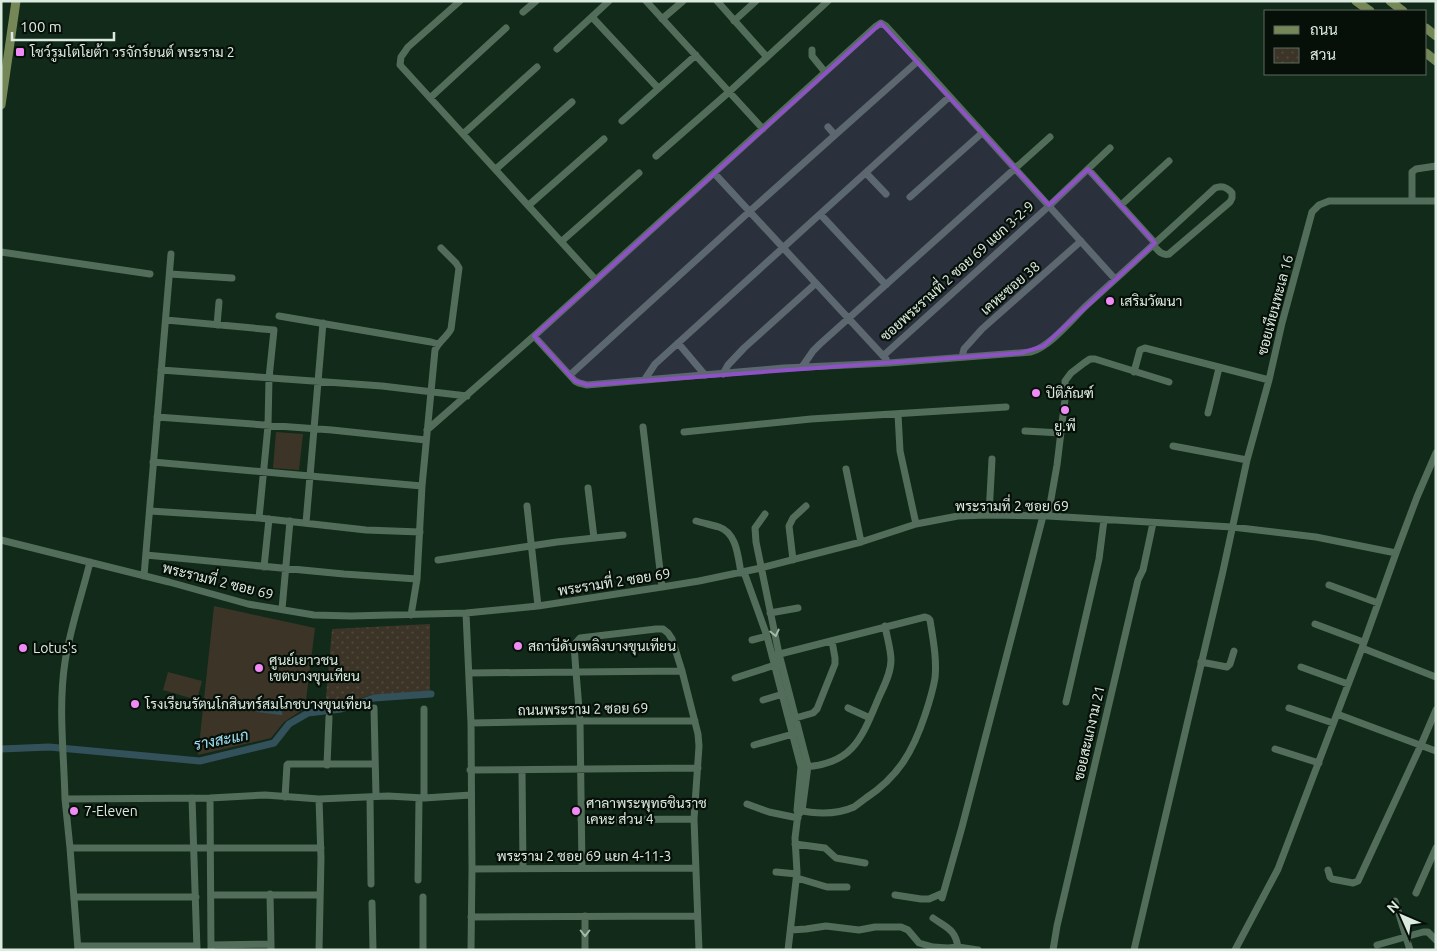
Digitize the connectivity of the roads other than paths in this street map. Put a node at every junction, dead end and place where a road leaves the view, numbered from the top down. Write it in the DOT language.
graph roads {
  1 [pos="16,1"];
  2 [pos="460,1"];
  3 [pos="536,1"];
  4 [pos="609,1"];
  5 [pos="646,1"];
  6 [pos="683,1"];
  7 [pos="717,1"];
  8 [pos="756,1"];
  9 [pos="828,1"];
  10 [pos="1356,1"];
  11 [pos="1390,1"];
  12 [pos="454,4"];
  13 [pos="1369,10"];
  14 [pos="1402,10"];
  15 [pos="523,12"];
  16 [pos="592,17"];
  17 [pos="662,19"];
  18 [pos="734,21"];
  19 [pos="506,28"];
  20 [pos="556,49"];
  21 [pos="812,50"];
  22 [pos="696,55"];
  23 [pos="767,57"];
  24 [pos="918,61"];
  25 [pos="537,67"];
  26 [pos="825,72"];
  27 [pos="658,88"];
  28 [pos="729,92"];
  29 [pos="799,96"];
  30 [pos="949,97"];
  31 [pos="430,98"];
  32 [pos="572,102"];
  33 [pos="805,103"];
  34 [pos="1,105"];
  35 [pos="622,121"];
  36 [pos="828,127"];
  37 [pos="762,129"];
  38 [pos="982,133"];
  39 [pos="463,134"];
  40 [pos="835,135"];
  41 [pos="1050,137"];
  42 [pos="604,139"];
  43 [pos="1110,148"];
  44 [pos="656,156"];
  45 [pos="1169,161"];
  46 [pos="1436,166"];
  47 [pos="1014,168"];
  48 [pos="496,169"];
  49 [pos="1088,169"];
  50 [pos="639,173"];
  51 [pos="866,173"];
  52 [pos="714,174"];
  53 [pos="886,194"];
  54 [pos="910,197"];
  55 [pos="1412,200"];
  56 [pos="1436,201"];
  57 [pos="529,205"];
  58 [pos="1121,205"];
  59 [pos="1049,206"];
  60 [pos="750,211"];
  61 [pos="820,214"];
  62 [pos="562,241"];
  63 [pos="1081,241"];
  64 [pos="1154,244"];
  65 [pos="783,247"];
  66 [pos="440,248"];
  67 [pos="1,252"];
  68 [pos="170,254"];
  69 [pos="150,274"];
  70 [pos="170,274"];
  71 [pos="232,278"];
  72 [pos="1115,279"];
  73 [pos="596,280"];
  74 [pos="815,284"];
  75 [pos="886,286"];
  76 [pos="220,302"];
  77 [pos="279,316"];
  78 [pos="848,319"];
  79 [pos="166,320"];
  80 [pos="323,323"];
  81 [pos="217,325"];
  82 [pos="534,336"];
  83 [pos="678,343"];
  84 [pos="438,344"];
  85 [pos="883,356"];
  86 [pos="962,356"];
  87 [pos="889,363"];
  88 [pos="802,367"];
  89 [pos="1219,368"];
  90 [pos="161,370"];
  91 [pos="1134,372"];
  92 [pos="723,374"];
  93 [pos="570,375"];
  94 [pos="705,375"];
  95 [pos="269,378"];
  96 [pos="645,379"];
  97 [pos="1268,380"];
  98 [pos="318,381"];
  99 [pos="1169,382"];
  100 [pos="431,391"];
  101 [pos="467,396"];
  102 [pos="1006,406"];
  103 [pos="1208,413"];
  104 [pos="898,414"];
  105 [pos="157,417"];
  106 [pos="268,426"];
  107 [pos="642,427"];
  108 [pos="313,429"];
  109 [pos="428,430"];
  110 [pos="1025,431"];
  111 [pos="684,432"];
  112 [pos="1061,433"];
  113 [pos="426,440"];
  114 [pos="1173,446"];
  115 [pos="1436,453"];
  116 [pos="992,459"];
  117 [pos="1246,460"];
  118 [pos="153,462"];
  119 [pos="846,469"];
  120 [pos="264,471"];
  121 [pos="309,475"];
  122 [pos="422,486"];
  123 [pos="588,488"];
  124 [pos="527,506"];
  125 [pos="806,506"];
  126 [pos="150,511"];
  127 [pos="764,514"];
  128 [pos="989,515"];
  129 [pos="1045,516"];
  130 [pos="259,518"];
  131 [pos="269,519"];
  132 [pos="1104,520"];
  133 [pos="290,521"];
  134 [pos="696,521"];
  135 [pos="306,523"];
  136 [pos="1154,523"];
  137 [pos="916,524"];
  138 [pos="1232,527"];
  139 [pos="420,532"];
  140 [pos="622,535"];
  141 [pos="594,538"];
  142 [pos="1,540"];
  143 [pos="861,542"];
  144 [pos="532,546"];
  145 [pos="1396,553"];
  146 [pos="146,555"];
  147 [pos="438,560"];
  148 [pos="793,560"];
  149 [pos="90,562"];
  150 [pos="264,567"];
  151 [pos="761,568"];
  152 [pos="286,569"];
  153 [pos="742,572"];
  154 [pos="144,576"];
  155 [pos="417,579"];
  156 [pos="1330,585"];
  157 [pos="662,587"];
  158 [pos="1378,603"];
  159 [pos="538,606"];
  160 [pos="798,608"];
  161 [pos="282,609"];
  162 [pos="466,613"];
  163 [pos="770,613"];
  164 [pos="411,615"];
  165 [pos="1315,624"];
  166 [pos="885,626"];
  167 [pos="767,636"];
  168 [pos="752,640"];
  169 [pos="832,641"];
  170 [pos="1363,645"];
  171 [pos="1234,651"];
  172 [pos="776,655"];
  173 [pos="1201,662"];
  174 [pos="778,664"];
  175 [pos="1301,667"];
  176 [pos="682,671"];
  177 [pos="576,672"];
  178 [pos="469,673"];
  179 [pos="1436,677"];
  180 [pos="735,678"];
  181 [pos="1348,684"];
  182 [pos="783,694"];
  183 [pos="763,700"];
  184 [pos="1066,702"];
  185 [pos="374,708"];
  186 [pos="848,708"];
  187 [pos="1289,708"];
  188 [pos="424,709"];
  189 [pos="1436,710"];
  190 [pos="1337,714"];
  191 [pos="329,717"];
  192 [pos="870,718"];
  193 [pos="793,719"];
  194 [pos="580,721"];
  195 [pos="695,721"];
  196 [pos="471,723"];
  197 [pos="1333,723"];
  198 [pos="793,734"];
  199 [pos="1421,745"];
  200 [pos="754,746"];
  201 [pos="1275,749"];
  202 [pos="1436,751"];
  203 [pos="1319,763"];
  204 [pos="374,764"];
  205 [pos="326,765"];
  206 [pos="804,767"];
  207 [pos="698,768"];
  208 [pos="580,769"];
  209 [pos="470,770"];
  210 [pos="522,770"];
  211 [pos="471,795"];
  212 [pos="373,796"];
  213 [pos="285,797"];
  214 [pos="192,798"];
  215 [pos="210,798"];
  216 [pos="421,798"];
  217 [pos="64,799"];
  218 [pos="319,799"];
  219 [pos="747,804"];
  220 [pos="799,814"];
  221 [pos="694,819"];
  222 [pos="582,820"];
  223 [pos="795,844"];
  224 [pos="70,848"];
  225 [pos="194,848"];
  226 [pos="212,848"];
  227 [pos="321,848"];
  228 [pos="1436,848"];
  229 [pos="865,863"];
  230 [pos="472,868"];
  231 [pos="523,868"];
  232 [pos="582,868"];
  233 [pos="695,868"];
  234 [pos="1328,870"];
  235 [pos="776,872"];
  236 [pos="797,876"];
  237 [pos="418,880"];
  238 [pos="371,884"];
  239 [pos="847,887"];
  240 [pos="1416,893"];
  241 [pos="270,894"];
  242 [pos="211,895"];
  243 [pos="320,895"];
  244 [pos="895,895"];
  245 [pos="74,897"];
  246 [pos="196,897"];
  247 [pos="423,897"];
  248 [pos="1395,900"];
  249 [pos="372,903"];
  250 [pos="585,916"];
  251 [pos="697,916"];
  252 [pos="471,917"];
  253 [pos="933,918"];
  254 [pos="791,930"];
  255 [pos="1407,936"];
  256 [pos="1436,940"];
  257 [pos="1377,944"];
  258 [pos="211,947"];
  259 [pos="271,947"];
  260 [pos="958,947"];
  261 [pos="78,948"];
  262 [pos="197,948"];
  263 [pos="319,950"];
  264 [pos="373,950"];
  265 [pos="423,950"];
  266 [pos="472,950"];
  267 [pos="585,950"];
  268 [pos="699,950"];
  269 [pos="788,950"];
  270 [pos="978,950"];
  271 [pos="1053,950"];
  272 [pos="1134,950"];
  273 [pos="1235,950"];
  274 [pos="1410,950"];
  1 -- 34 [label="main road"];
  2 -- 12 [label="street"];
  3 -- 15 [label="street"];
  4 -- 16 [label="street"];
  5 -- 17 [label="street"];
  6 -- 17 [label="street"];
  7 -- 18 [label="street"];
  8 -- 18 [label="street"];
  9 -- 23 [label="street"];
  10 -- 13 [label="main road"];
  11 -- 14 [label="main road"];
  12 -- 31 [label="street"];
  16 -- 20 [label="street"];
  16 -- 27 [label="street"];
  17 -- 22 [label="street"];
  18 -- 23 [label="street"];
  19 -- 31 [label="street"];
  21 -- 26 [label="street"];
  22 -- 27 [label="street"];
  22 -- 28 [label="street"];
  23 -- 28 [label="street"];
  24 -- 26 [label="street"];
  24 -- 30 [label="street"];
  24 -- 40 [label="street"];
  25 -- 39 [label="street"];
  26 -- 29 [label="street"];
  27 -- 35 [label="street"];
  28 -- 37 [label="street"];
  28 -- 44 [label="street"];
  29 -- 33 [label="street"];
  29 -- 37 [label="street"];
  30 -- 38 [label="street"];
  30 -- 51 [label="street"];
  31 -- 39 [label="street"];
  32 -- 48 [label="street"];
  36 -- 40 [label="street"];
  37 -- 52 [label="street"];
  38 -- 47 [label="street"];
  38 -- 54 [label="street"];
  39 -- 48 [label="street"];
  40 -- 60 [label="street"];
  41 -- 47 [label="street"];
  42 -- 57 [label="street"];
  43 -- 49 [label="street, ซอยพระรามที่ 2 ซอย 69 แยก 3-2-9"];
  45 -- 58 [label="street"];
  46 -- 55 [label="street"];
  47 -- 59 [label="street"];
  47 -- 75 [label="street"];
  48 -- 57 [label="street"];
  49 -- 58 [label="street"];
  49 -- 59 [label="street, ซอยพระรามที่ 2 ซอย 69 แยก 3-2-9"];
  50 -- 62 [label="street"];
  51 -- 53 [label="street"];
  51 -- 61 [label="street"];
  52 -- 60 [label="street"];
  52 -- 73 [label="street"];
  55 -- 56 [label="street, ซอยเทียนทะเล 16"];
  55 -- 97 [label="street, ซอยเทียนทะเล 16"];
  57 -- 62 [label="street"];
  58 -- 64 [label="street"];
  59 -- 63 [label="street"];
  59 -- 85 [label="street, ซอยพระรามที่ 2 ซอย 69 แยก 3-2-9"];
  60 -- 65 [label="street"];
  60 -- 93 [label="street"];
  61 -- 65 [label="street"];
  61 -- 75 [label="street"];
  62 -- 73 [label="street"];
  63 -- 72 [label="street"];
  63 -- 86 [label="street, เคหะซอย 38"];
  64 -- 64 [label="street"];
  64 -- 72 [label="street"];
  65 -- 74 [label="street"];
  65 -- 83 [label="street"];
  66 -- 84 [label="street"];
  67 -- 69 [label="street"];
  68 -- 70 [label="street"];
  70 -- 71 [label="street"];
  70 -- 79 [label="street"];
  72 -- 86 [label="street"];
  73 -- 82 [label="street"];
  74 -- 78 [label="street"];
  74 -- 92 [label="street"];
  75 -- 78 [label="street"];
  76 -- 81 [label="street"];
  77 -- 80 [label="street"];
  78 -- 85 [label="street"];
  78 -- 88 [label="street"];
  79 -- 81 [label="street"];
  79 -- 90 [label="street"];
  80 -- 84 [label="street"];
  80 -- 98 [label="street"];
  81 -- 95 [label="street"];
  82 -- 93 [label="street"];
  82 -- 101 [label="street"];
  83 -- 94 [label="street"];
  83 -- 96 [label="street"];
  84 -- 100 [label="street"];
  85 -- 87 [label="street"];
  86 -- 87 [label="street"];
  87 -- 88 [label="street"];
  88 -- 92 [label="street"];
  89 -- 91 [label="street"];
  89 -- 97 [label="street"];
  89 -- 103 [label="street"];
  90 -- 95 [label="street"];
  90 -- 105 [label="street"];
  91 -- 99 [label="street"];
  91 -- 112 [label="street"];
  92 -- 94 [label="street"];
  93 -- 96 [label="street"];
  94 -- 96 [label="street"];
  95 -- 98 [label="street"];
  95 -- 106 [label="street"];
  97 -- 117 [label="street, ซอยเทียนทะเล 16"];
  98 -- 100 [label="street"];
  98 -- 108 [label="street"];
  100 -- 101 [label="street"];
  100 -- 109 [label="street"];
  101 -- 109 [label="street"];
  102 -- 104 [label="street"];
  104 -- 111 [label="street"];
  104 -- 137 [label="street"];
  105 -- 106 [label="street"];
  105 -- 118 [label="street"];
  106 -- 108 [label="street"];
  106 -- 120 [label="street"];
  107 -- 157 [label="street"];
  108 -- 113 [label="street"];
  108 -- 121 [label="street"];
  109 -- 113 [label="street"];
  110 -- 112 [label="street"];
  112 -- 129 [label="street"];
  113 -- 122 [label="street"];
  114 -- 117 [label="street"];
  115 -- 145 [label="street"];
  116 -- 128 [label="street"];
  117 -- 138 [label="street, ซอยเทียนทะเล 16"];
  118 -- 120 [label="street"];
  118 -- 126 [label="street"];
  119 -- 143 [label="street"];
  120 -- 121 [label="street"];
  120 -- 130 [label="street"];
  121 -- 122 [label="street"];
  121 -- 135 [label="street"];
  122 -- 139 [label="street"];
  123 -- 141 [label="street"];
  124 -- 144 [label="street"];
  125 -- 148 [label="street"];
  126 -- 130 [label="street"];
  126 -- 146 [label="street"];
  127 -- 151 [label="street"];
  128 -- 129 [label="street, พระรามที่ 2 ซอย 69"];
  128 -- 137 [label="street, พระรามที่ 2 ซอย 69"];
  129 -- 132 [label="street, พระรามที่ 2 ซอย 69"];
  129 -- 244 [label="street"];
  130 -- 131 [label="street"];
  131 -- 133 [label="street"];
  131 -- 150 [label="street"];
  132 -- 136 [label="street, พระรามที่ 2 ซอย 69"];
  132 -- 184 [label="street"];
  133 -- 135 [label="street"];
  133 -- 152 [label="street"];
  134 -- 153 [label="street"];
  135 -- 139 [label="street"];
  136 -- 138 [label="street, พระรามที่ 2 ซอย 69"];
  136 -- 271 [label="street, ซอยสะแกงาม 21"];
  137 -- 143 [label="street, พระรามที่ 2 ซอย 69"];
  138 -- 145 [label="street, พระรามที่ 2 ซอย 69"];
  138 -- 173 [label="street, ซอยเทียนทะเล 16"];
  139 -- 155 [label="street"];
  140 -- 141 [label="street"];
  141 -- 144 [label="street"];
  142 -- 149 [label="street, พระรามที่ 2 ซอย 69"];
  143 -- 148 [label="street, พระรามที่ 2 ซอย 69"];
  144 -- 147 [label="street"];
  144 -- 159 [label="street"];
  145 -- 158 [label="street"];
  146 -- 150 [label="street"];
  146 -- 154 [label="street"];
  148 -- 151 [label="street, พระรามที่ 2 ซอย 69"];
  149 -- 154 [label="street, พระรามที่ 2 ซอย 69"];
  149 -- 217 [label="street"];
  150 -- 152 [label="street"];
  151 -- 153 [label="street, พระรามที่ 2 ซอย 69"];
  151 -- 163 [label="street"];
  152 -- 155 [label="street"];
  152 -- 161 [label="street"];
  153 -- 157 [label="street, พระรามที่ 2 ซอย 69"];
  153 -- 167 [label="street"];
  154 -- 161 [label="street, พระรามที่ 2 ซอย 69"];
  155 -- 164 [label="street"];
  156 -- 158 [label="street"];
  157 -- 159 [label="street, พระรามที่ 2 ซอย 69"];
  158 -- 170 [label="street"];
  159 -- 162 [label="street, พระรามที่ 2 ซอย 69"];
  160 -- 163 [label="street"];
  161 -- 164 [label="street, พระรามที่ 2 ซอย 69"];
  162 -- 164 [label="street, พระรามที่ 2 ซอย 69"];
  162 -- 178 [label="street"];
  163 -- 172 [label="street, one-way"];
  165 -- 170 [label="street"];
  166 -- 169 [label="street"];
  166 -- 192 [label="street"];
  166 -- 220 [label="street"];
  167 -- 168 [label="street"];
  167 -- 172 [label="street"];
  169 -- 172 [label="street"];
  169 -- 193 [label="street"];
  170 -- 179 [label="street"];
  170 -- 181 [label="street"];
  171 -- 173 [label="street"];
  172 -- 174 [label="street"];
  173 -- 272 [label="street, ซอยเทียนทะเล 16"];
  174 -- 180 [label="street"];
  174 -- 182 [label="street"];
  174 -- 193 [label="street"];
  175 -- 181 [label="street"];
  176 -- 177 [label="street"];
  176 -- 177 [label="street"];
  176 -- 195 [label="street"];
  177 -- 178 [label="street"];
  177 -- 194 [label="street"];
  178 -- 196 [label="street"];
  181 -- 190 [label="street"];
  182 -- 183 [label="street"];
  182 -- 193 [label="street"];
  185 -- 204 [label="street"];
  186 -- 192 [label="street"];
  187 -- 197 [label="street"];
  188 -- 216 [label="street"];
  189 -- 199 [label="street"];
  190 -- 197 [label="street"];
  190 -- 199 [label="street"];
  191 -- 205 [label="street"];
  192 -- 206 [label="street"];
  193 -- 198 [label="street"];
  193 -- 206 [label="street"];
  194 -- 195 [label="street, ถนนพระราม 2 ซอย 69"];
  194 -- 196 [label="street, ถนนพระราม 2 ซอย 69"];
  194 -- 208 [label="street"];
  195 -- 207 [label="street"];
  196 -- 209 [label="street"];
  197 -- 203 [label="street"];
  198 -- 200 [label="street"];
  198 -- 206 [label="street"];
  199 -- 202 [label="street"];
  199 -- 234 [label="street"];
  201 -- 203 [label="street"];
  203 -- 273 [label="street"];
  204 -- 205 [label="street"];
  204 -- 212 [label="street"];
  205 -- 213 [label="street"];
  206 -- 220 [label="street"];
  207 -- 208 [label="street"];
  207 -- 221 [label="street"];
  208 -- 210 [label="street"];
  208 -- 222 [label="street"];
  209 -- 210 [label="street"];
  209 -- 211 [label="street"];
  210 -- 231 [label="street"];
  211 -- 216 [label="street"];
  211 -- 230 [label="street"];
  212 -- 216 [label="street"];
  212 -- 218 [label="street"];
  212 -- 238 [label="street"];
  213 -- 215 [label="street"];
  213 -- 218 [label="street"];
  214 -- 215 [label="street"];
  214 -- 217 [label="street"];
  214 -- 225 [label="street"];
  215 -- 226 [label="street"];
  216 -- 237 [label="street"];
  217 -- 224 [label="street"];
  218 -- 227 [label="street"];
  219 -- 220 [label="street"];
  220 -- 223 [label="street"];
  221 -- 222 [label="street"];
  221 -- 233 [label="street"];
  222 -- 232 [label="street"];
  223 -- 229 [label="street"];
  223 -- 236 [label="street"];
  224 -- 225 [label="street"];
  224 -- 245 [label="street"];
  225 -- 226 [label="street"];
  225 -- 246 [label="street"];
  226 -- 227 [label="street"];
  226 -- 242 [label="street"];
  227 -- 243 [label="street"];
  228 -- 240 [label="street"];
  230 -- 231 [label="street, พระราม 2 ซอย 69 แยก 4-11-3"];
  230 -- 252 [label="street"];
  231 -- 232 [label="street, พระราม 2 ซอย 69 แยก 4-11-3"];
  232 -- 233 [label="street, พระราม 2 ซอย 69 แยก 4-11-3"];
  233 -- 251 [label="street"];
  235 -- 236 [label="street"];
  236 -- 239 [label="street"];
  236 -- 254 [label="street"];
  241 -- 242 [label="street"];
  241 -- 243 [label="street"];
  241 -- 259 [label="street"];
  242 -- 258 [label="street"];
  243 -- 263 [label="street"];
  245 -- 246 [label="street"];
  245 -- 261 [label="street"];
  246 -- 262 [label="street"];
  247 -- 265 [label="street"];
  248 -- 255 [label="street"];
  249 -- 264 [label="street"];
  250 -- 251 [label="street"];
  250 -- 252 [label="street"];
  250 -- 267 [label="street, one-way"];
  251 -- 268 [label="street"];
  252 -- 266 [label="street"];
  253 -- 260 [label="street"];
  254 -- 260 [label="street"];
  254 -- 269 [label="street"];
  255 -- 256 [label="street"];
  255 -- 257 [label="street"];
  255 -- 274 [label="street"];
  258 -- 259 [label="street"];
  260 -- 270 [label="street"];
  261 -- 262 [label="street"];
}
